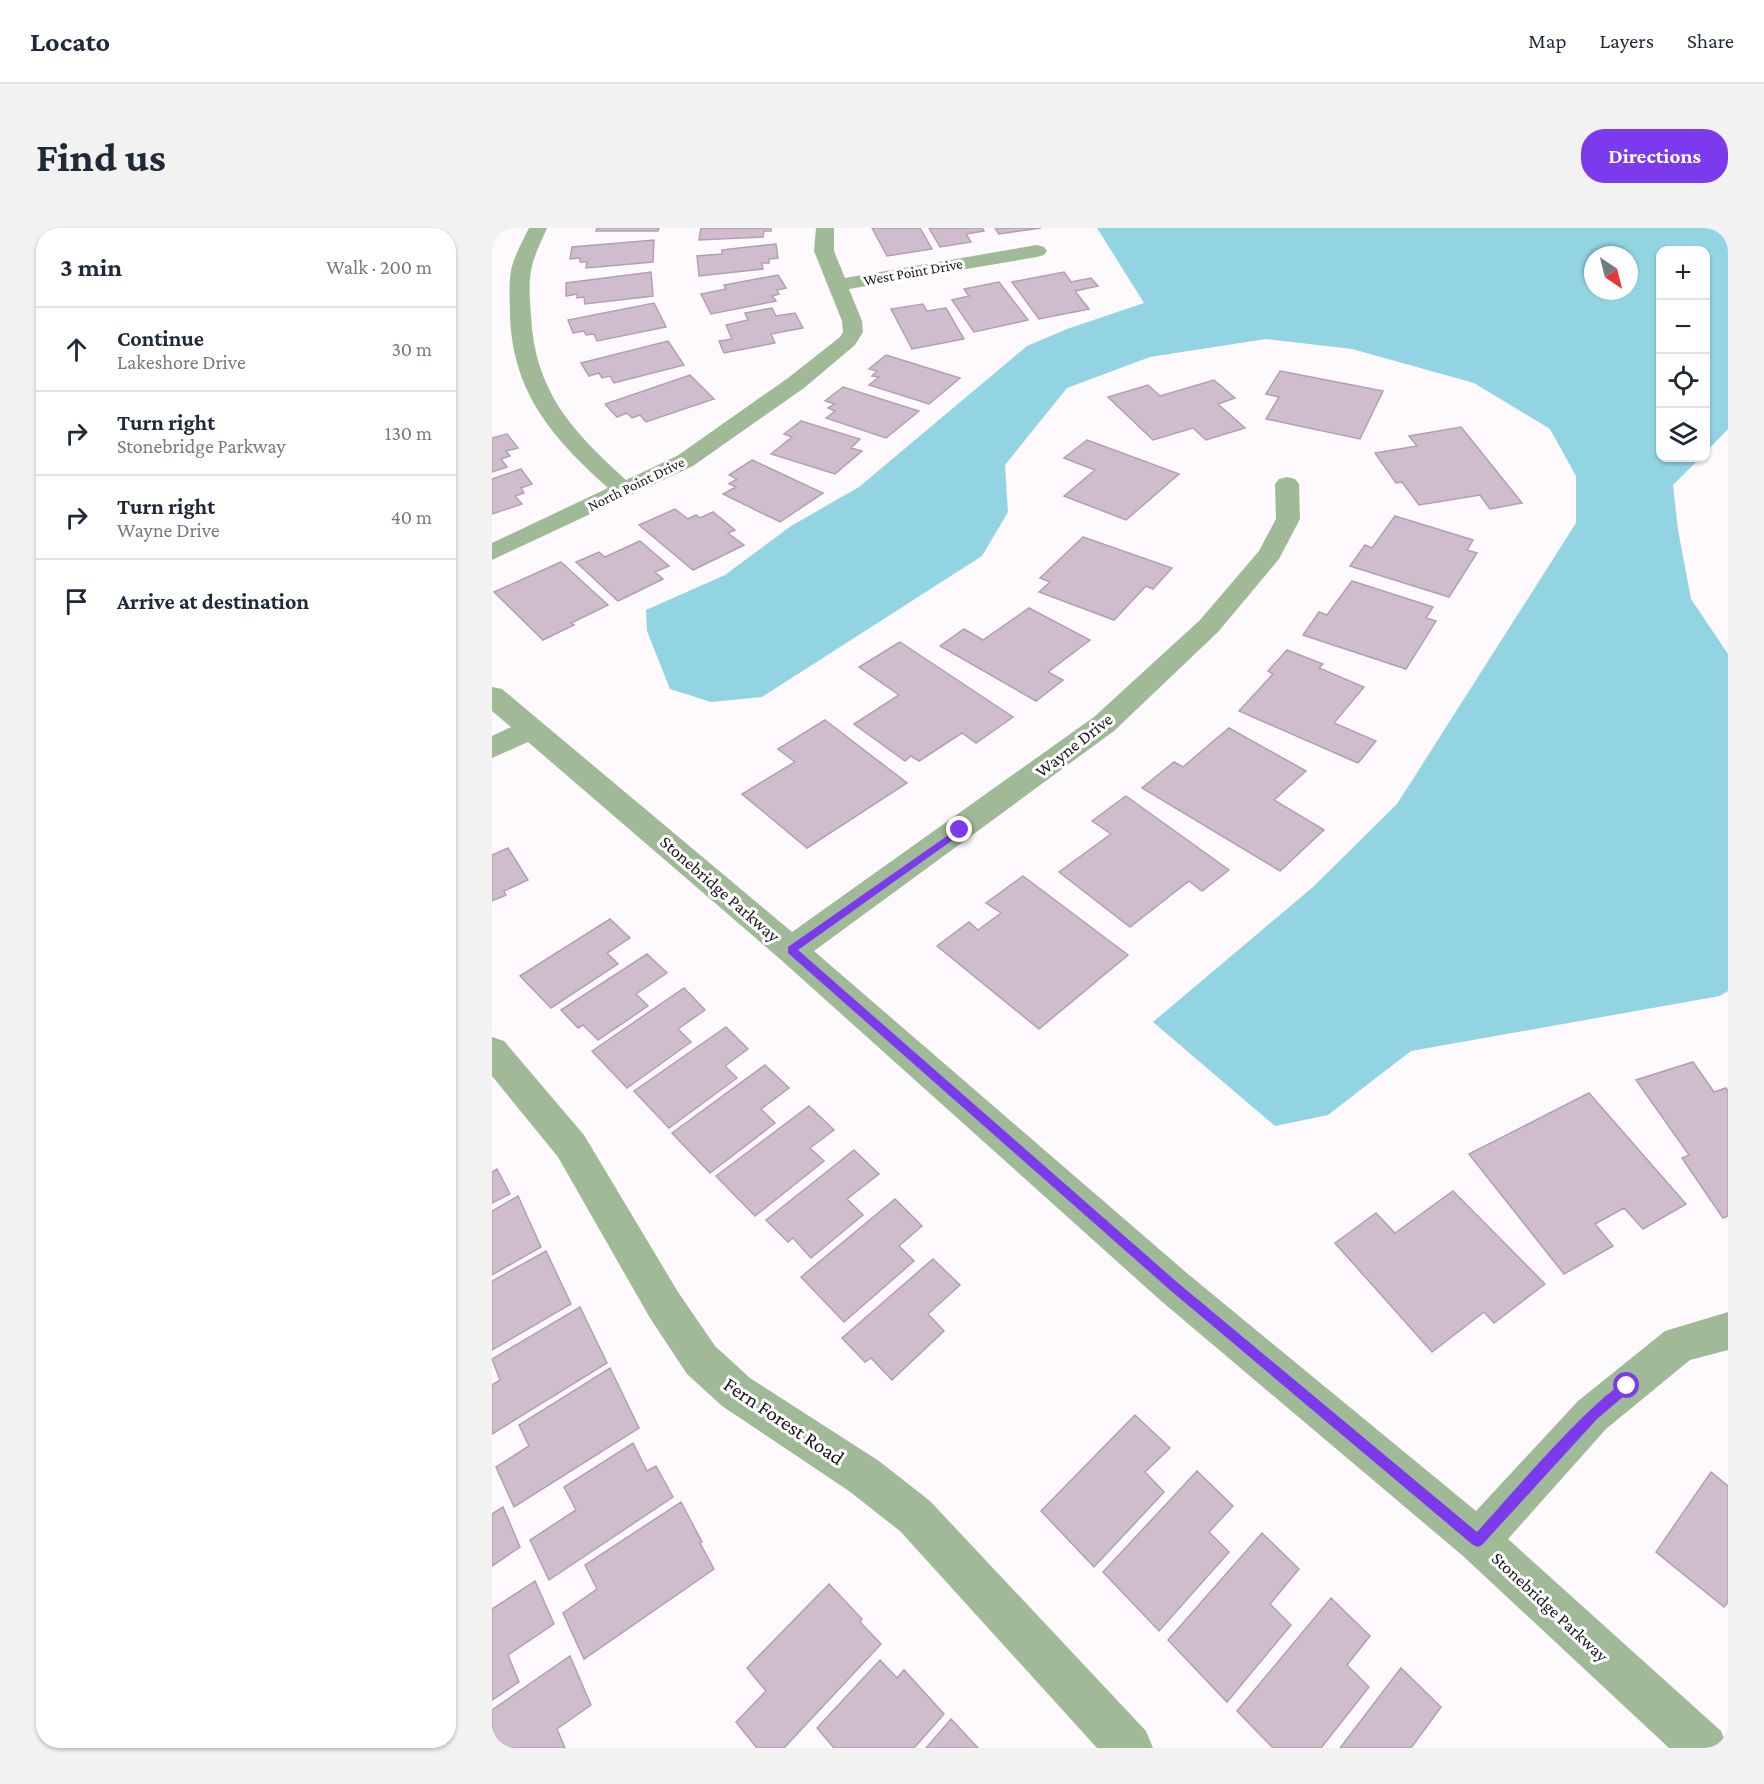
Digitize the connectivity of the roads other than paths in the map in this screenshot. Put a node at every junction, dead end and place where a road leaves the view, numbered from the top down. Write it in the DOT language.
graph roads {
  1 [pos="538,228"];
  2 [pos="825,228"];
  3 [pos="1037,251"];
  4 [pos="837,285"];
  5 [pos="854,332"];
  6 [pos="1287,484"];
  7 [pos="624,490"];
  8 [pos="492,552"];
  9 [pos="505,713"];
  10 [pos="492,748"];
  11 [pos="792,950"];
  12 [pos="492,1051"];
  13 [pos="1728,1331"];
  14 [pos="1478,1541"];
  15 [pos="1129,1748"];
  16 [pos="1704,1748"];
  1 -- 7 [label="street"];
  2 -- 4 [label="street"];
  3 -- 4 [label="street, West Point Drive"];
  4 -- 5 [label="street, West Point Drive"];
  5 -- 7 [label="street, North Point Drive"];
  6 -- 11 [label="street, Wayne Drive"];
  7 -- 8 [label="street, North Point Drive"];
  9 -- 10 [label="street"];
  9 -- 11 [label="street, Stonebridge Parkway"];
  11 -- 14 [label="street, Stonebridge Parkway"];
  12 -- 15 [label="street, Fern Forest Road"];
  13 -- 14 [label="street"];
  14 -- 16 [label="street, Stonebridge Parkway"];
}
